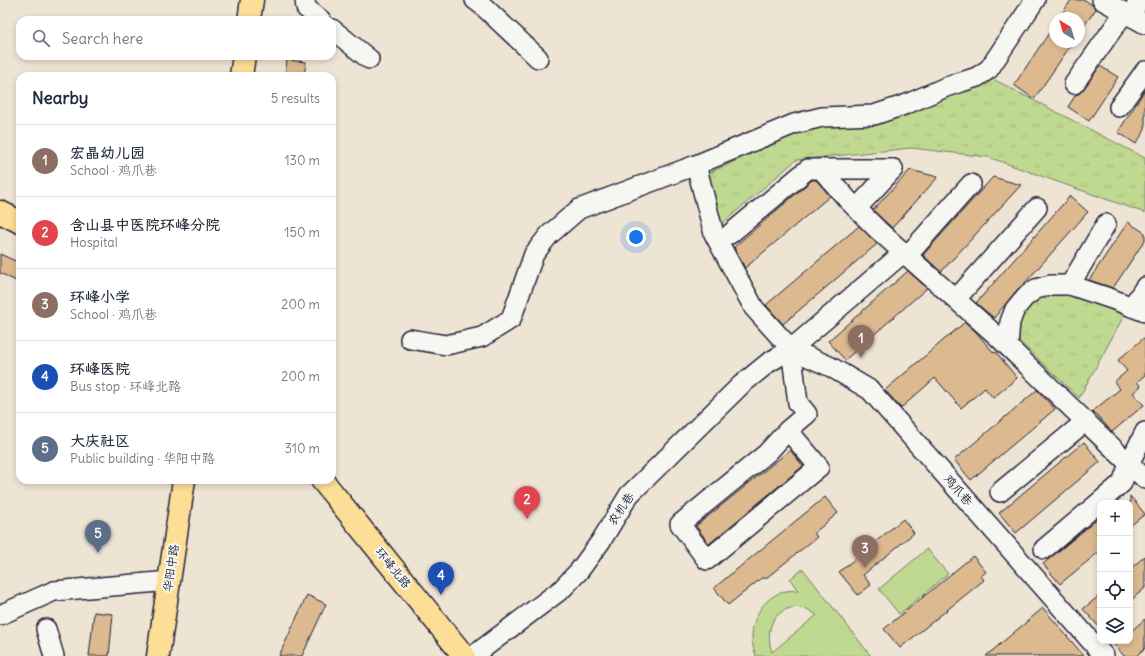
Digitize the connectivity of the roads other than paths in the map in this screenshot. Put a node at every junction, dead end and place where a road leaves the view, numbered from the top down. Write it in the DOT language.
graph roads {
  1 [pos="252,0"];
  2 [pos="305,0"];
  3 [pos="475,0"];
  4 [pos="1035,0"];
  5 [pos="1102,0"];
  6 [pos="1135,13"];
  7 [pos="250,16"];
  8 [pos="315,16"];
  9 [pos="336,32"];
  10 [pos="538,58"];
  11 [pos="369,59"];
  12 [pos="243,60"];
  13 [pos="1145,71"];
  14 [pos="242,72"];
  15 [pos="1074,84"];
  16 [pos="1119,107"];
  17 [pos="696,165"];
  18 [pos="821,169"];
  19 [pos="971,184"];
  20 [pos="857,208"];
  21 [pos="1036,208"];
  22 [pos="0,212"];
  23 [pos="16,220"];
  24 [pos="1106,224"];
  25 [pos="730,234"];
  26 [pos="905,254"];
  27 [pos="1070,286"];
  28 [pos="1145,287"];
  29 [pos="956,299"];
  30 [pos="1139,310"];
  31 [pos="410,339"];
  32 [pos="1008,346"];
  33 [pos="791,349"];
  34 [pos="1086,421"];
  35 [pos="788,430"];
  36 [pos="1145,432"];
  37 [pos="1129,464"];
  38 [pos="1145,479"];
  39 [pos="183,484"];
  40 [pos="325,484"];
  41 [pos="1000,492"];
  42 [pos="1044,549"];
  43 [pos="170,581"];
  44 [pos="0,615"];
  45 [pos="46,629"];
  46 [pos="54,656"];
  47 [pos="158,656"];
  48 [pos="464,656"];
  49 [pos="473,656"];
  50 [pos="1104,656"];
  1 -- 7 [label="main road"];
  2 -- 8 [label="street"];
  3 -- 10 [label="street"];
  4 -- 17 [label="street"];
  5 -- 6 [label="street"];
  6 -- 15 [label="street"];
  9 -- 11 [label="street"];
  12 -- 14 [label="main road"];
  13 -- 16 [label="street"];
  17 -- 31 [label="street"];
  17 -- 33 [label="street"];
  18 -- 20 [label="street"];
  18 -- 20 [label="street"];
  18 -- 25 [label="street"];
  19 -- 26 [label="street, 农机巷"];
  20 -- 26 [label="street"];
  21 -- 29 [label="street"];
  22 -- 23 [label="main road"];
  24 -- 27 [label="street"];
  26 -- 29 [label="street"];
  26 -- 33 [label="street, 农机巷"];
  27 -- 30 [label="street"];
  27 -- 32 [label="street"];
  28 -- 30 [label="street"];
  29 -- 32 [label="street"];
  32 -- 34 [label="street"];
  33 -- 35 [label="street"];
  33 -- 49 [label="street, 农机巷"];
  33 -- 50 [label="street, 鸡爪巷"];
  34 -- 37 [label="street"];
  34 -- 41 [label="street"];
  35 -- 35 [label="street"];
  36 -- 37 [label="street"];
  37 -- 38 [label="street"];
  37 -- 42 [label="street"];
  39 -- 43 [label="main road, 华阳中路"];
  40 -- 48 [label="main road, 环峰北路"];
  43 -- 44 [label="street"];
  43 -- 47 [label="main road, 华阳中路"];
  45 -- 46 [label="street"];
}
